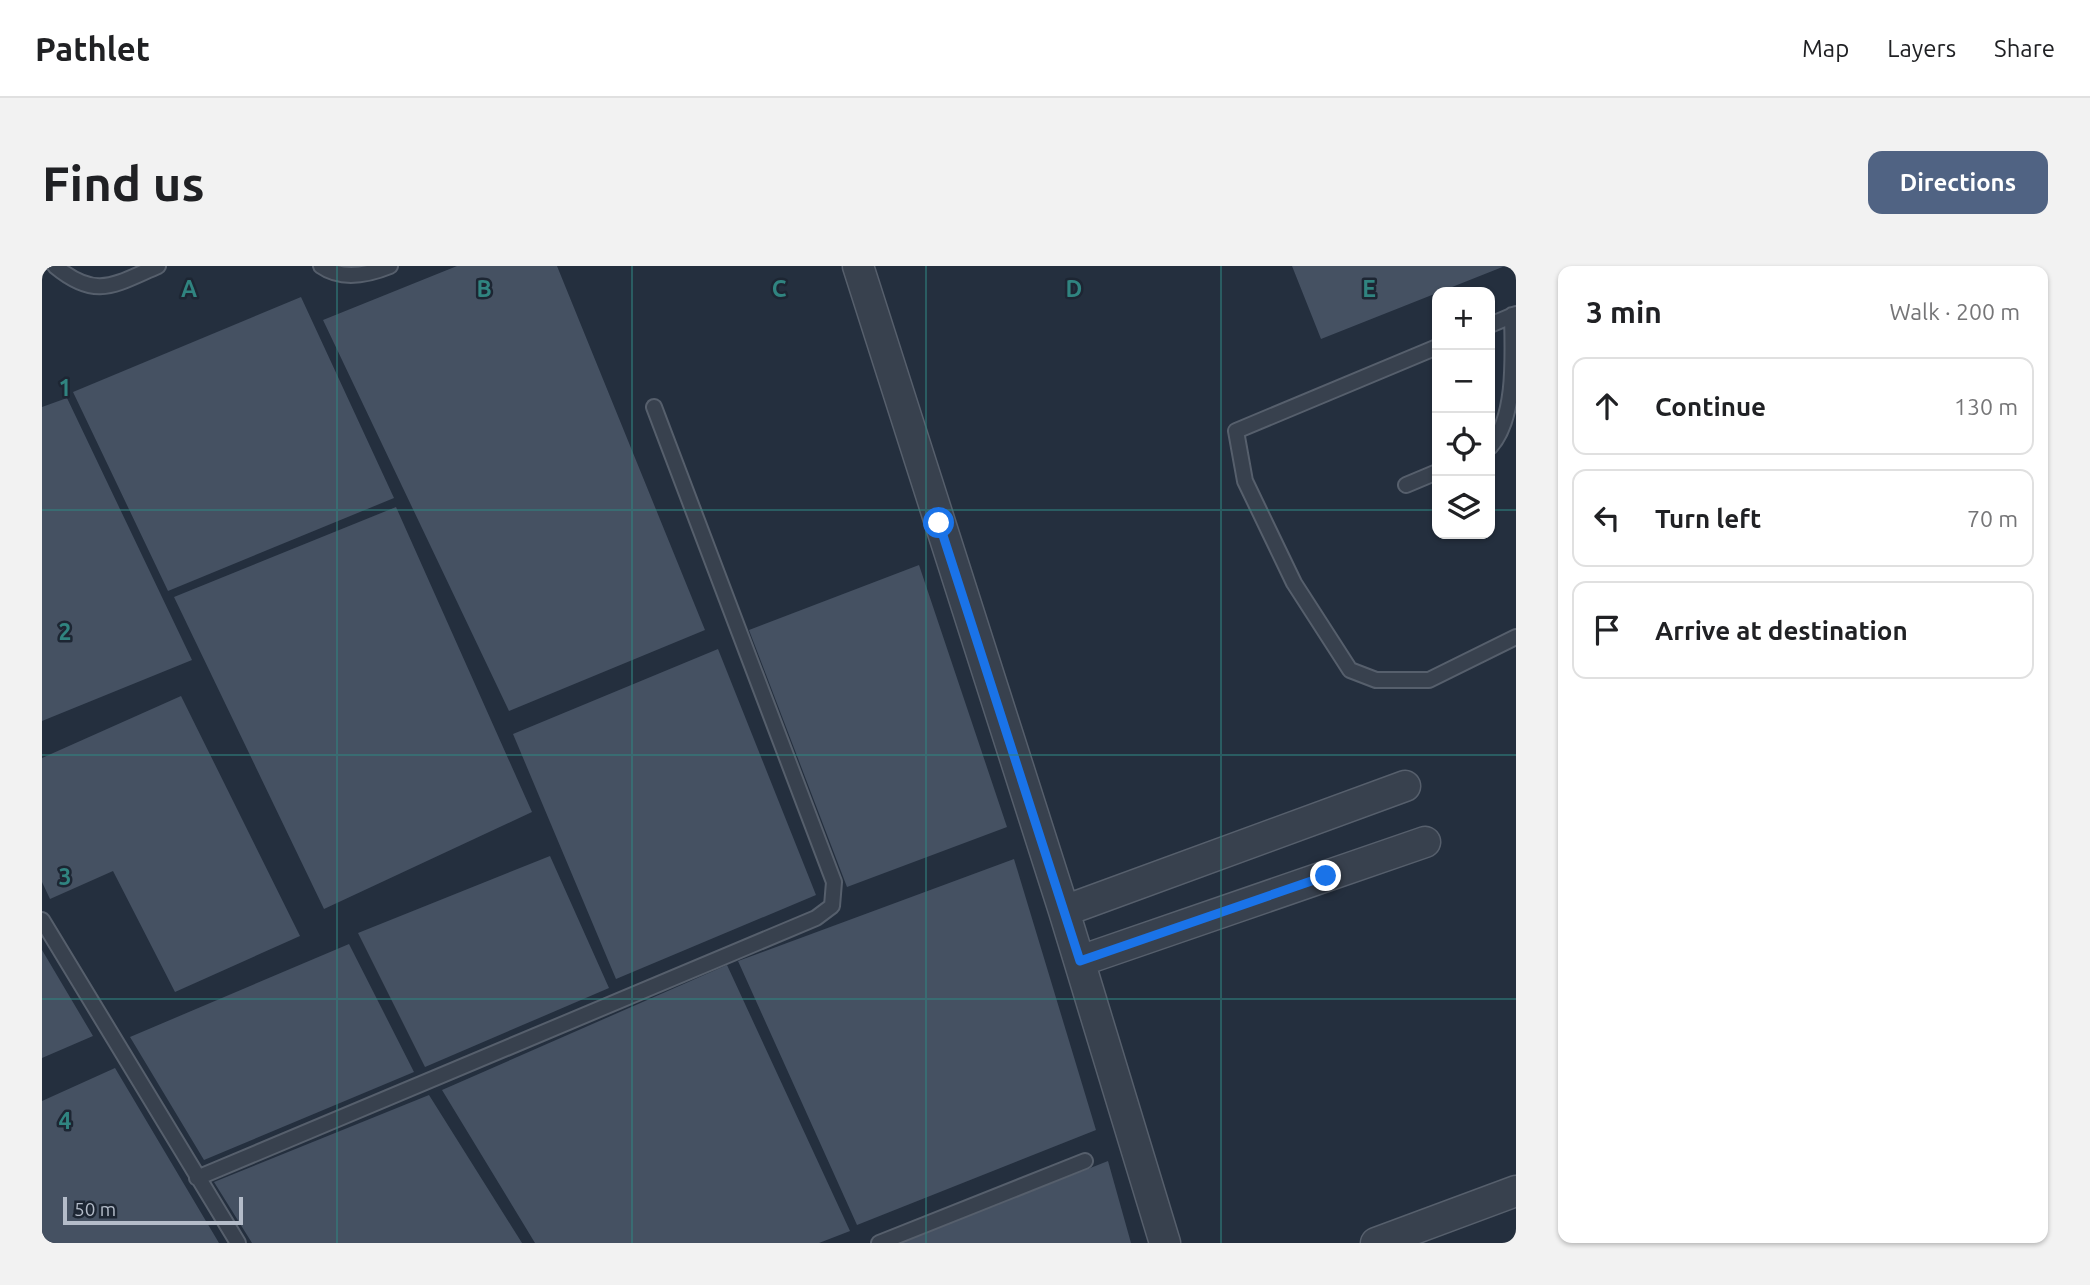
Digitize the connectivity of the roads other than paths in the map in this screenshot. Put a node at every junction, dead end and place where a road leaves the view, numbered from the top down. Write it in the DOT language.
graph roads {
  1 [pos="55,266"];
  2 [pos="158,266"];
  3 [pos="321,266"];
  4 [pos="390,266"];
  5 [pos="858,266"];
  6 [pos="1514,315"];
  7 [pos="1495,323"];
  8 [pos="1432,349"];
  9 [pos="654,407"];
  10 [pos="1495,443"];
  11 [pos="1432,474"];
  12 [pos="1406,485"];
  13 [pos="1516,637"];
  14 [pos="1405,786"];
  15 [pos="1424,842"];
  16 [pos="1064,911"];
  17 [pos="42,920"];
  18 [pos="1080,961"];
  19 [pos="1085,1161"];
  20 [pos="197,1178"];
  21 [pos="1516,1191"];
  22 [pos="238,1243"];
  23 [pos="878,1243"];
  24 [pos="1166,1243"];
  25 [pos="1377,1243"];
  1 -- 2 [label="lane"];
  3 -- 4 [label="lane"];
  5 -- 16 [label="street"];
  6 -- 7 [label="lane"];
  6 -- 10 [label="lane"];
  8 -- 13 [label="lane"];
  9 -- 20 [label="lane"];
  11 -- 12 [label="lane"];
  14 -- 16 [label="street"];
  15 -- 18 [label="street"];
  16 -- 18 [label="street"];
  17 -- 20 [label="lane"];
  18 -- 24 [label="street"];
  19 -- 23 [label="lane"];
  20 -- 22 [label="lane"];
  21 -- 25 [label="street"];
}
